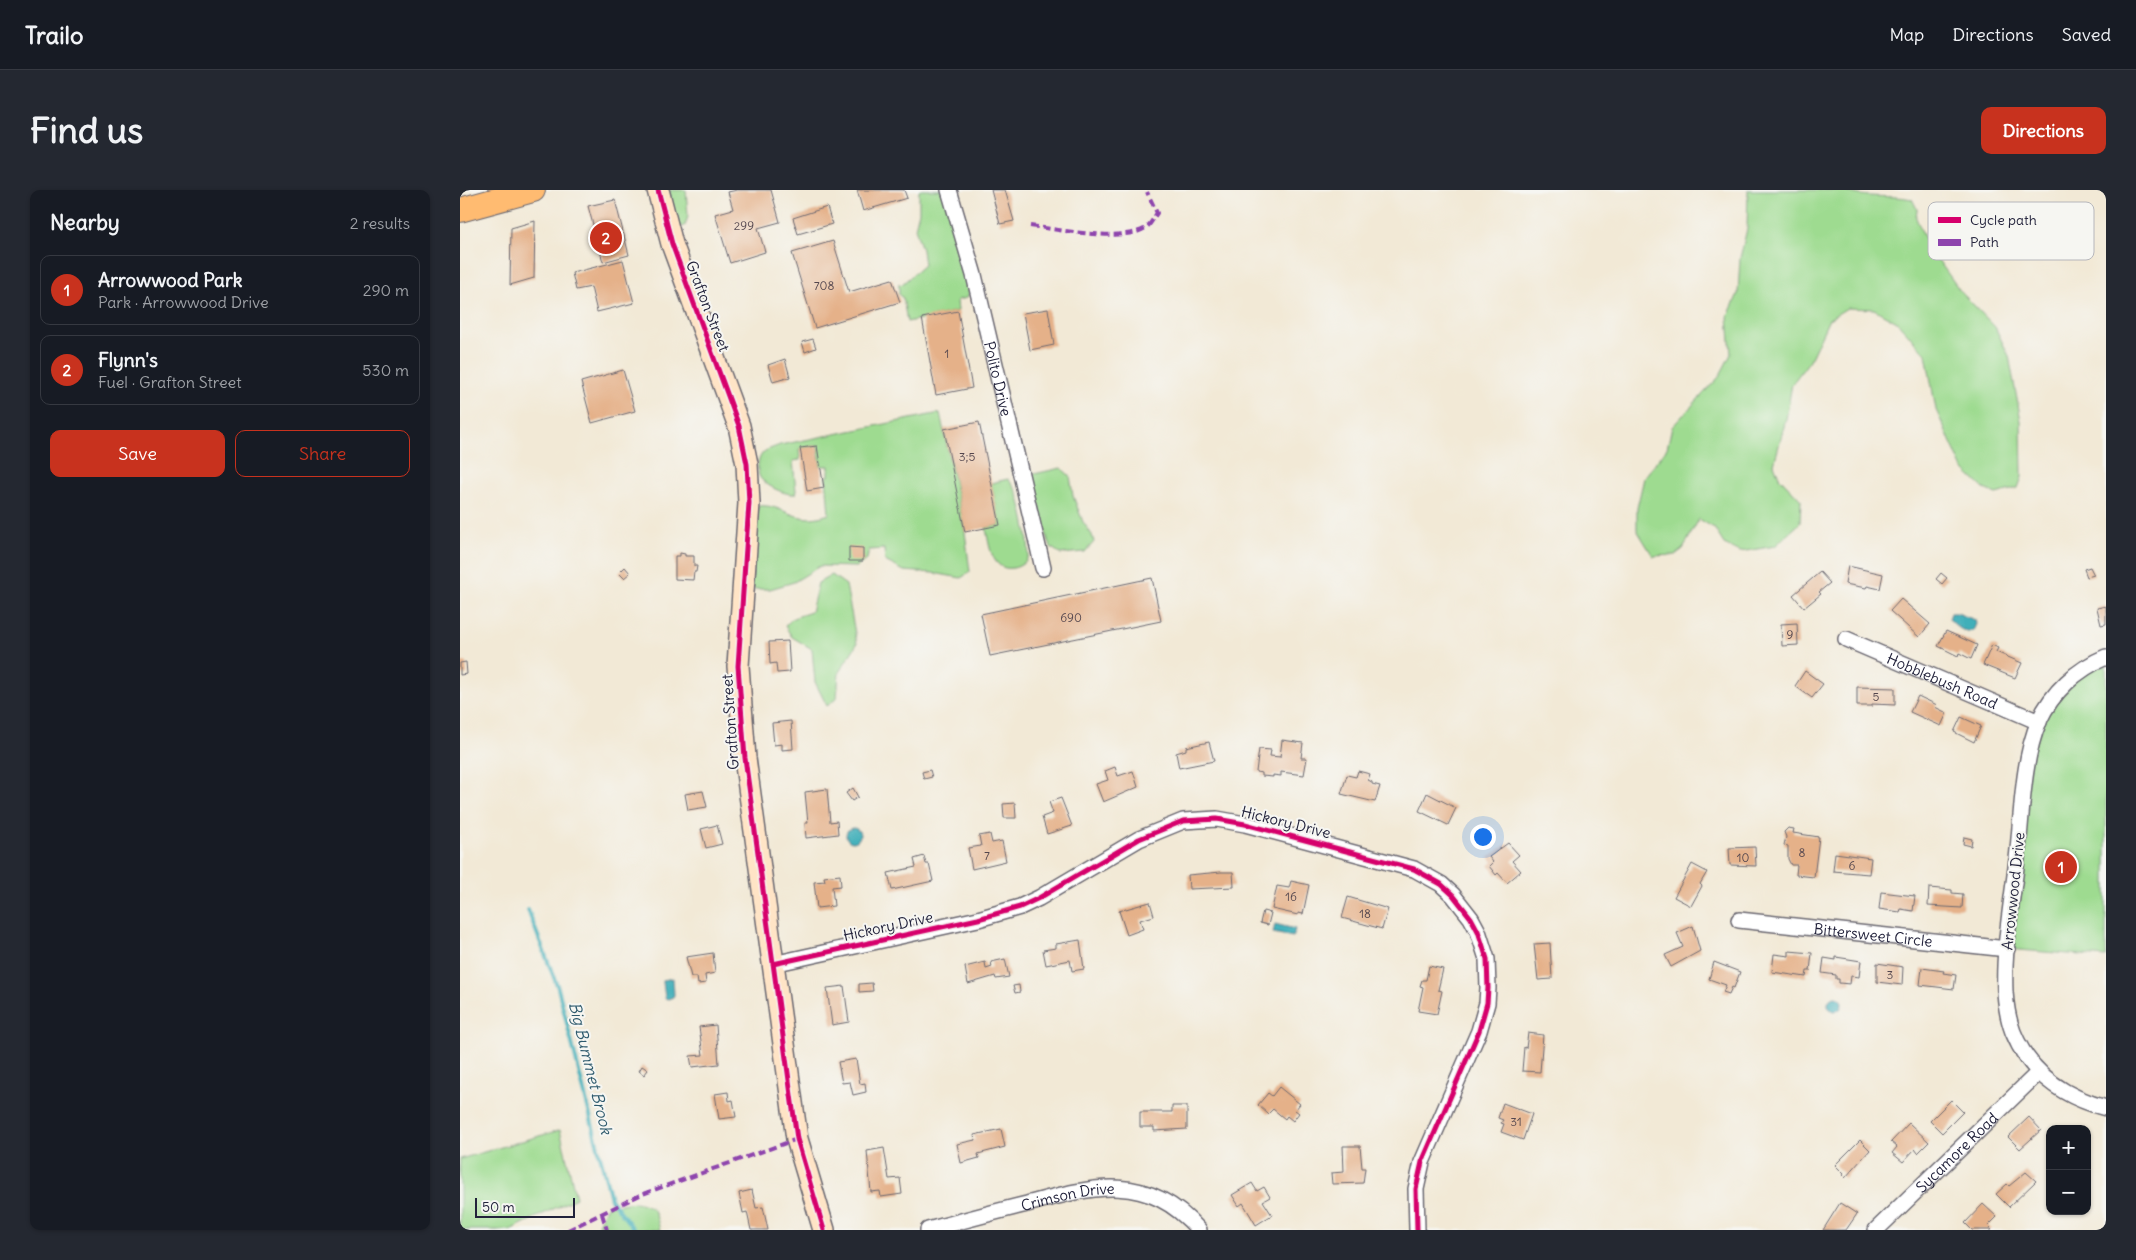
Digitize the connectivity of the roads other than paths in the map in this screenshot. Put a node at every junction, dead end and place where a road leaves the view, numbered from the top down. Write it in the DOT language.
graph roads {
  1 [pos="533,190"];
  2 [pos="658,190"];
  3 [pos="949,190"];
  4 [pos="460,210"];
  5 [pos="1043,568"];
  6 [pos="1846,639"];
  7 [pos="2106,657"];
  8 [pos="2039,722"];
  9 [pos="1739,920"];
  10 [pos="2007,949"];
  11 [pos="773,964"];
  12 [pos="2038,1073"];
  13 [pos="2106,1108"];
  14 [pos="824,1230"];
  15 [pos="928,1230"];
  16 [pos="1199,1230"];
  17 [pos="1417,1230"];
  18 [pos="1876,1230"];
  1 -- 4 [label="main road"];
  2 -- 11 [label="street, Grafton Street"];
  3 -- 5 [label="street, Polito Drive"];
  6 -- 8 [label="street, Hobblebush Road"];
  7 -- 8 [label="street, Arrowwood Drive"];
  8 -- 10 [label="street, Arrowwood Drive"];
  9 -- 10 [label="street, Bittersweet Circle"];
  10 -- 12 [label="street, Arrowwood Drive"];
  11 -- 14 [label="street, Grafton Street"];
  11 -- 17 [label="street, Hickory Drive"];
  12 -- 13 [label="street, Arrowwood Drive"];
  12 -- 18 [label="street, Sycamore Road"];
  15 -- 16 [label="street, Crimson Drive"];
}
